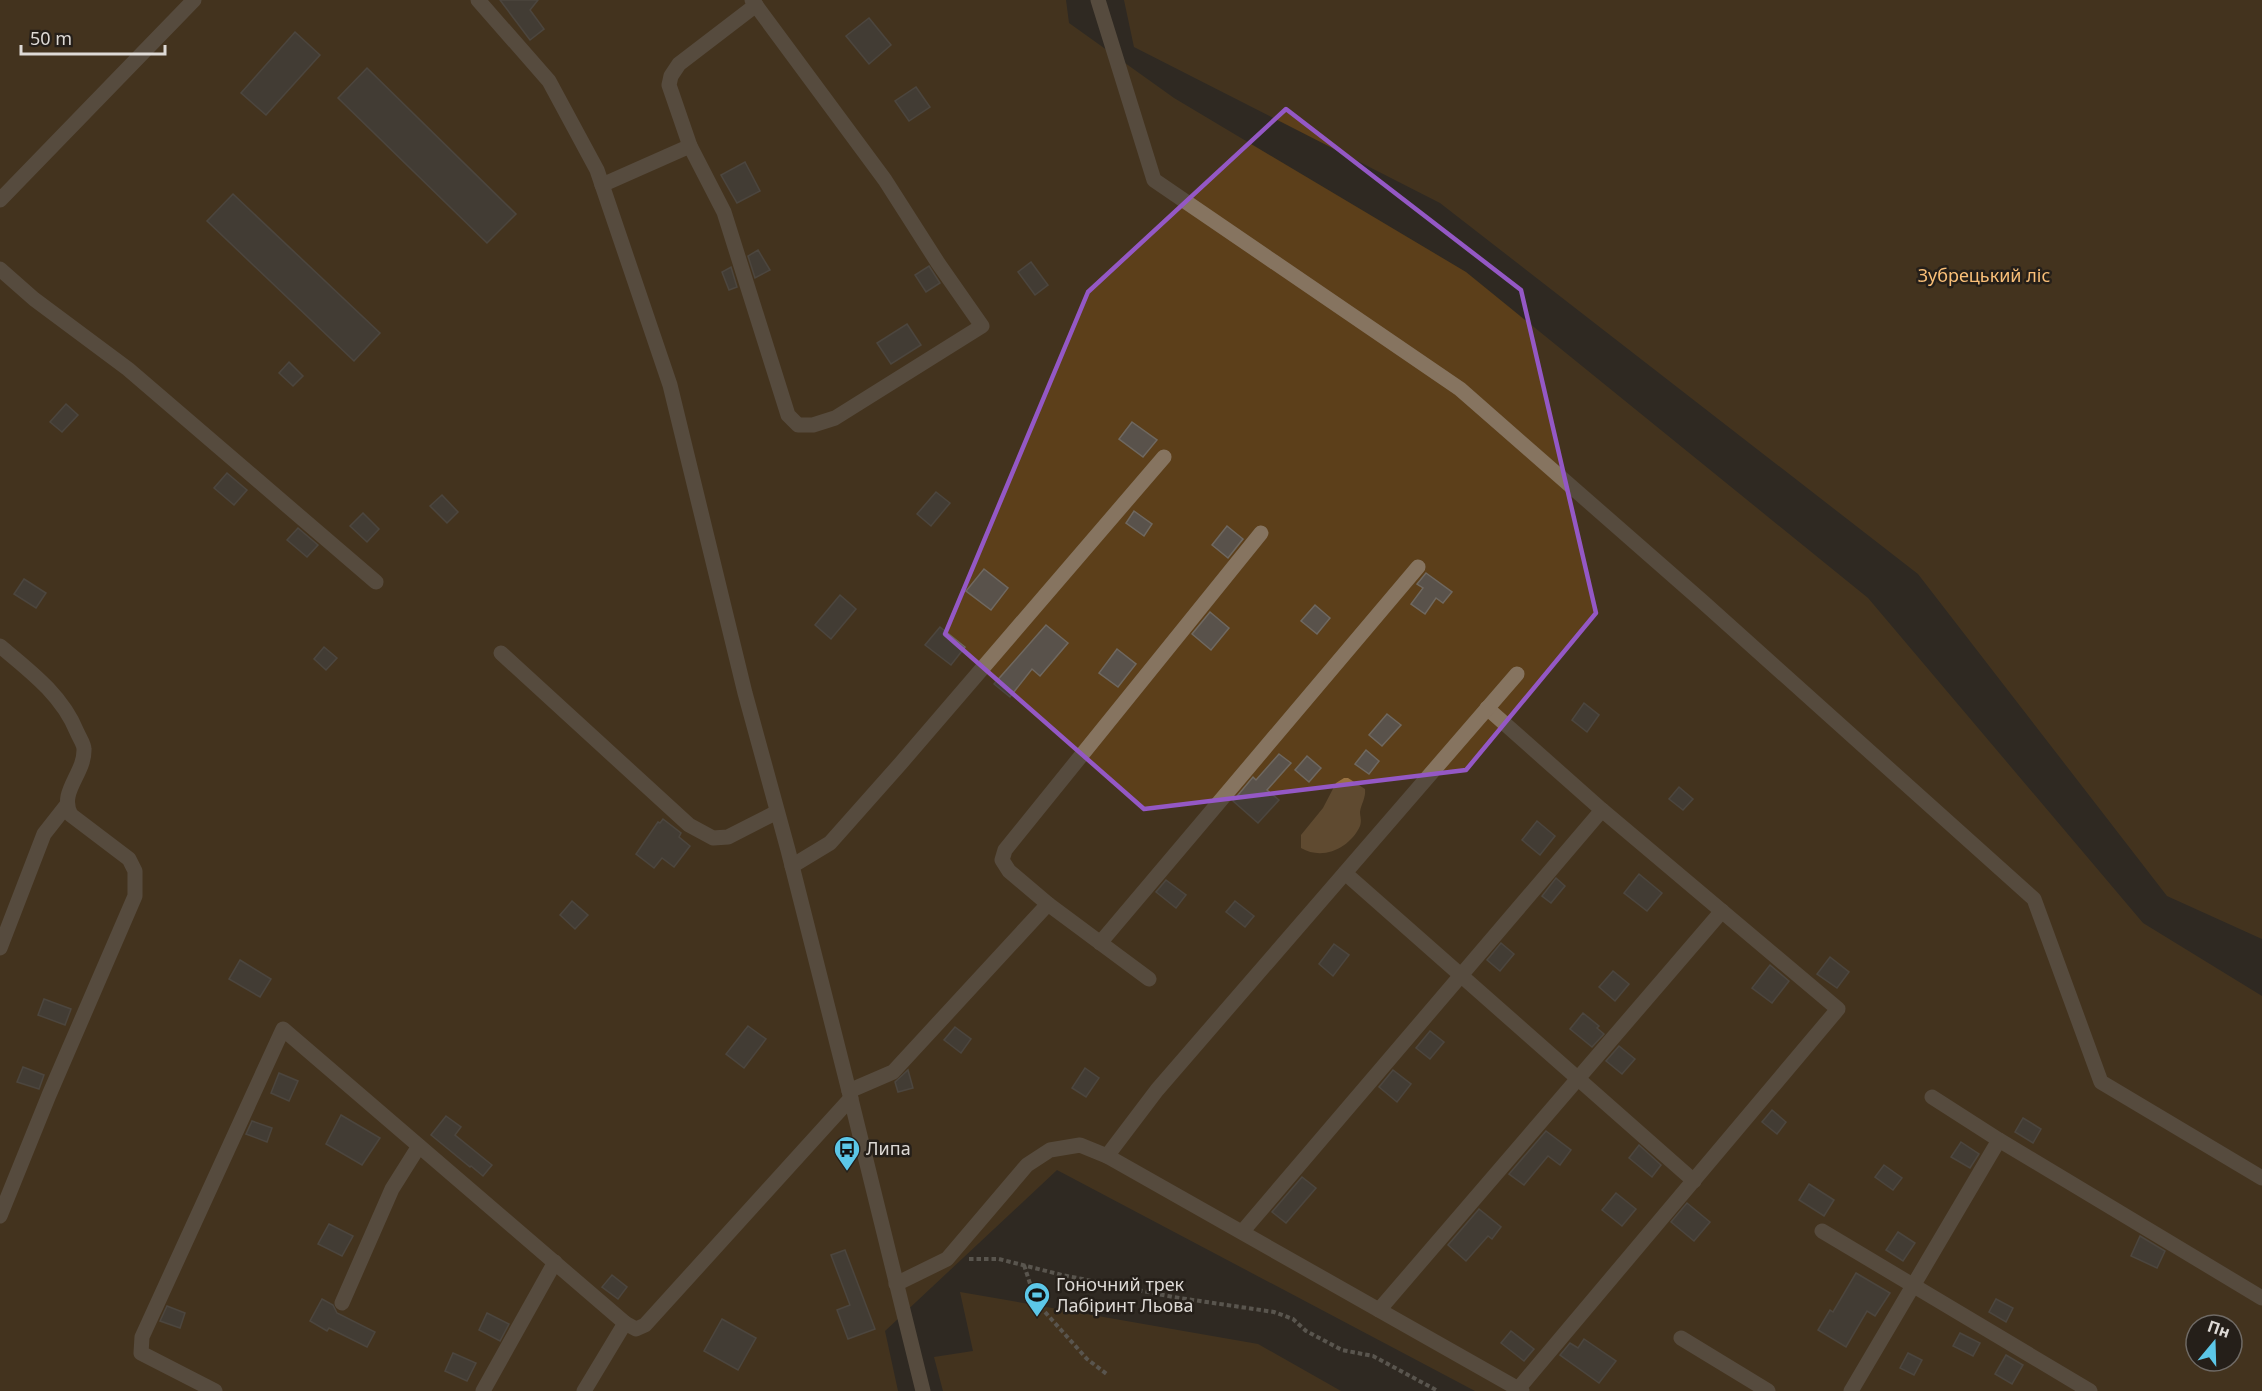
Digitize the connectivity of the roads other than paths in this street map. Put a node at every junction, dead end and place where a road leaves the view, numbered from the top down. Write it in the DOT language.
graph roads {
  1 [pos="194,0"];
  2 [pos="478,0"];
  3 [pos="1098,0"];
  4 [pos="754,2"];
  5 [pos="690,146"];
  6 [pos="603,185"];
  7 [pos="0,200"];
  8 [pos="0,269"];
  9 [pos="1164,457"];
  10 [pos="1261,533"];
  11 [pos="1418,567"];
  12 [pos="376,582"];
  13 [pos="0,646"];
  14 [pos="501,653"];
  15 [pos="1516,674"];
  16 [pos="1487,708"];
  17 [pos="66,806"];
  18 [pos="1602,810"];
  19 [pos="777,812"];
  20 [pos="792,866"];
  21 [pos="1345,873"];
  22 [pos="1048,904"];
  23 [pos="1722,911"];
  24 [pos="1100,943"];
  25 [pos="0,948"];
  26 [pos="1461,976"];
  27 [pos="1149,979"];
  28 [pos="1577,1078"];
  29 [pos="850,1094"];
  30 [pos="1932,1097"];
  31 [pos="1999,1140"];
  32 [pos="419,1146"];
  33 [pos="1107,1156"];
  34 [pos="2262,1178"];
  35 [pos="1694,1181"];
  36 [pos="0,1216"];
  37 [pos="1822,1231"];
  38 [pos="1242,1232"];
  39 [pos="555,1262"];
  40 [pos="896,1284"];
  41 [pos="1913,1286"];
  42 [pos="2262,1298"];
  43 [pos="342,1303"];
  44 [pos="1379,1310"];
  45 [pos="626,1323"];
  46 [pos="1681,1338"];
  47 [pos="1520,1390"];
  48 [pos="215,1391"];
  49 [pos="483,1391"];
  50 [pos="584,1391"];
  51 [pos="922,1391"];
  52 [pos="1768,1391"];
  53 [pos="1851,1391"];
  54 [pos="2090,1391"];
  1 -- 7 [label="street"];
  2 -- 6 [label="street"];
  3 -- 34 [label="street"];
  4 -- 5 [label="street"];
  4 -- 5 [label="street"];
  5 -- 6 [label="street"];
  6 -- 19 [label="street"];
  8 -- 12 [label="street"];
  9 -- 20 [label="street"];
  10 -- 22 [label="street"];
  11 -- 24 [label="street"];
  13 -- 17 [label="street"];
  14 -- 19 [label="street"];
  15 -- 16 [label="street"];
  16 -- 18 [label="street"];
  16 -- 21 [label="street"];
  17 -- 25 [label="street"];
  17 -- 36 [label="street"];
  18 -- 23 [label="street"];
  18 -- 26 [label="street"];
  19 -- 20 [label="street"];
  20 -- 29 [label="street"];
  21 -- 26 [label="street"];
  21 -- 33 [label="street"];
  22 -- 24 [label="street"];
  22 -- 29 [label="street"];
  23 -- 28 [label="street"];
  23 -- 35 [label="street"];
  24 -- 27 [label="street"];
  26 -- 28 [label="street"];
  26 -- 38 [label="street"];
  28 -- 35 [label="street"];
  28 -- 44 [label="street"];
  29 -- 40 [label="street"];
  29 -- 45 [label="street"];
  30 -- 31 [label="street"];
  31 -- 41 [label="street"];
  31 -- 42 [label="street"];
  32 -- 39 [label="street"];
  32 -- 43 [label="street"];
  32 -- 48 [label="street"];
  33 -- 38 [label="street"];
  33 -- 40 [label="street"];
  35 -- 47 [label="street"];
  37 -- 41 [label="street"];
  38 -- 44 [label="street"];
  39 -- 45 [label="street"];
  39 -- 49 [label="street"];
  40 -- 51 [label="street"];
  41 -- 53 [label="street"];
  41 -- 54 [label="street"];
  44 -- 47 [label="street"];
  45 -- 50 [label="street"];
  46 -- 52 [label="street"];
}
